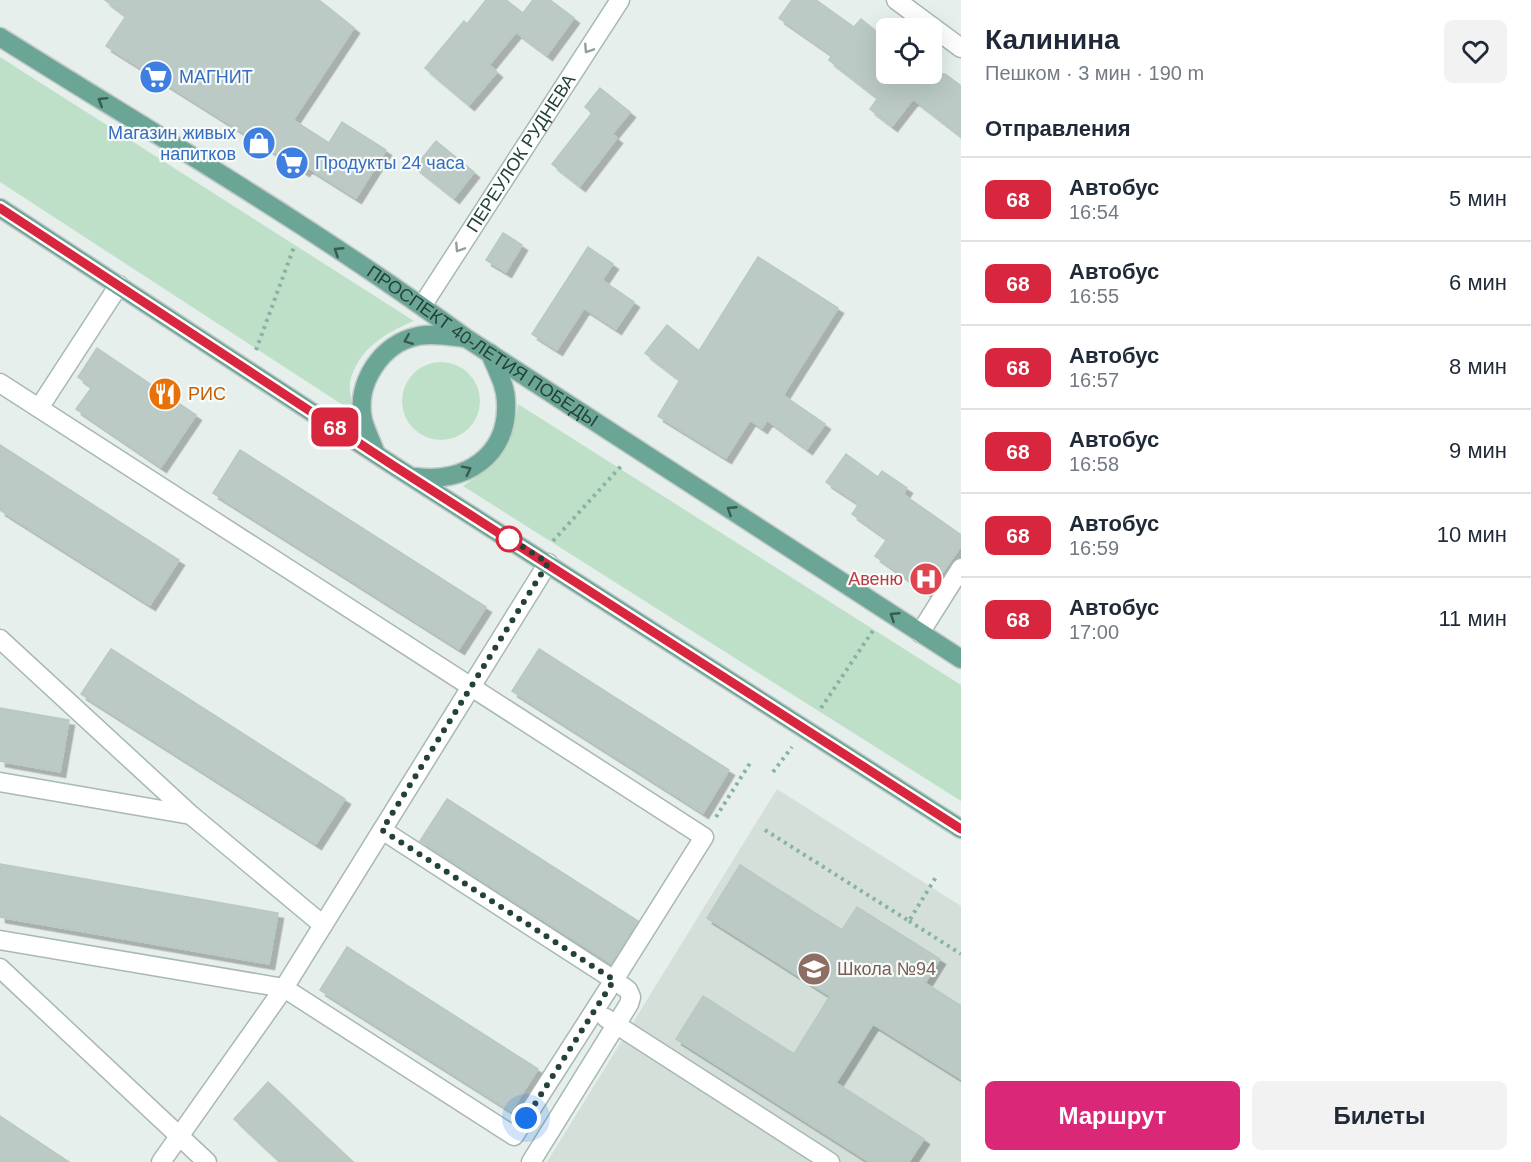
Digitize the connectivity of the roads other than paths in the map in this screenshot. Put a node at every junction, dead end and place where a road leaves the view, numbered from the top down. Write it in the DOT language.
graph roads {
  1 [pos="620,0"];
  2 [pos="896,0"];
  3 [pos="0,37"];
  4 [pos="961,48"];
  5 [pos="0,208"];
  6 [pos="118,285"];
  7 [pos="422,306"];
  8 [pos="466,338"];
  9 [pos="490,353"];
  10 [pos="0,382"];
  11 [pos="39,408"];
  12 [pos="376,454"];
  13 [pos="411,476"];
  14 [pos="543,560"];
  15 [pos="961,568"];
  16 [pos="920,633"];
  17 [pos="0,639"];
  18 [pos="961,659"];
  19 [pos="471,687"];
  20 [pos="0,782"];
  21 [pos="191,815"];
  22 [pos="961,829"];
  23 [pos="382,830"];
  24 [pos="323,925"];
  25 [pos="0,940"];
  26 [pos="0,968"];
  27 [pos="614,980"];
  28 [pos="284,988"];
  29 [pos="595,1011"];
  30 [pos="616,1024"];
  31 [pos="181,1138"];
  32 [pos="161,1162"];
  33 [pos="207,1162"];
  34 [pos="531,1162"];
  35 [pos="830,1162"];
  1 -- 7 [label="street, ПЕРЕУЛОК РУДНЕВА, one-way"];
  2 -- 4 [label="street"];
  7 -- 3 [label="main road, ПРОСПЕКТ 40-ЛЕТИЯ ПОБЕДЫ, one-way"];
  5 -- 6 [label="main road"];
  6 -- 11 [label="street"];
  6 -- 12 [label="main road"];
  7 -- 8 [label="main road, ПРОСПЕКТ 40-ЛЕТИЯ ПОБЕДЫ"];
  8 -- 9 [label="main road, ПРОСПЕКТ 40-ЛЕТИЯ ПОБЕДЫ"];
  8 -- 12 [label="main road, one-way"];
  13 -- 9 [label="main road, one-way"];
  16 -- 9 [label="main road, ПРОСПЕКТ 40-ЛЕТИЯ ПОБЕДЫ, one-way"];
  10 -- 11 [label="street"];
  11 -- 19 [label="street"];
  12 -- 13 [label="main road"];
  13 -- 14 [label="main road"];
  14 -- 19 [label="street"];
  14 -- 22 [label="main road"];
  15 -- 16 [label="street"];
  16 -- 18 [label="main road, ПРОСПЕКТ 40-ЛЕТИЯ ПОБЕДЫ"];
  17 -- 21 [label="street"];
  19 -- 23 [label="street"];
  19 -- 27 [label="street"];
  20 -- 21 [label="street"];
  21 -- 24 [label="street"];
  23 -- 24 [label="street"];
  23 -- 27 [label="street"];
  24 -- 28 [label="street"];
  25 -- 28 [label="street"];
  26 -- 31 [label="street"];
  27 -- 29 [label="street"];
  27 -- 30 [label="street"];
  28 -- 29 [label="street"];
  28 -- 31 [label="street"];
  29 -- 30 [label="street"];
  30 -- 34 [label="street"];
  30 -- 35 [label="street"];
  31 -- 32 [label="street"];
  31 -- 33 [label="street"];
}
